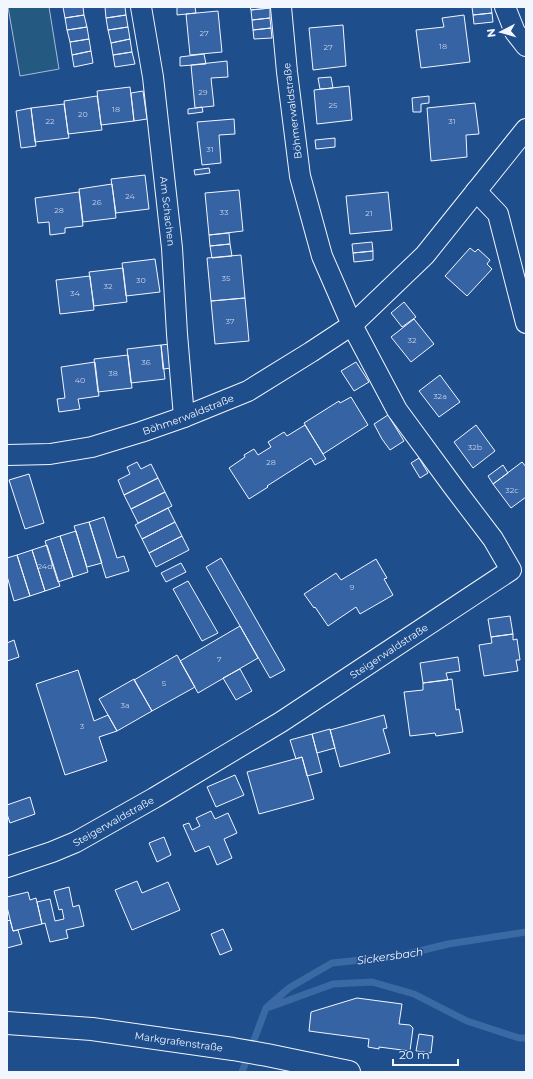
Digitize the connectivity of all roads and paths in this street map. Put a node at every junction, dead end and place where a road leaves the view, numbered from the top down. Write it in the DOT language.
graph roads {
  1 [pos="141,7"];
  2 [pos="281,7"];
  3 [pos="505,7"];
  4 [pos="526,46"];
  5 [pos="526,129"];
  6 [pos="476,191"];
  7 [pos="526,323"];
  8 [pos="352,325"];
  9 [pos="184,417"];
  10 [pos="7,455"];
  11 [pos="7,867"];
  12 [pos="7,1023"];
  13 [pos="349,1072"];
  1 -- 9 [label="street, Am Schachen"];
  2 -- 8 [label="street, Böhmerwaldstraße"];
  3 -- 4 [label="street"];
  5 -- 6 [label="street, Böhmerwaldstraße"];
  6 -- 7 [label="street"];
  6 -- 8 [label="street, Böhmerwaldstraße"];
  8 -- 9 [label="street, Böhmerwaldstraße"];
  8 -- 11 [label="street, Steigerwaldstraße"];
  9 -- 10 [label="street, Böhmerwaldstraße"];
  12 -- 13 [label="street, Markgrafenstraße"];
}
